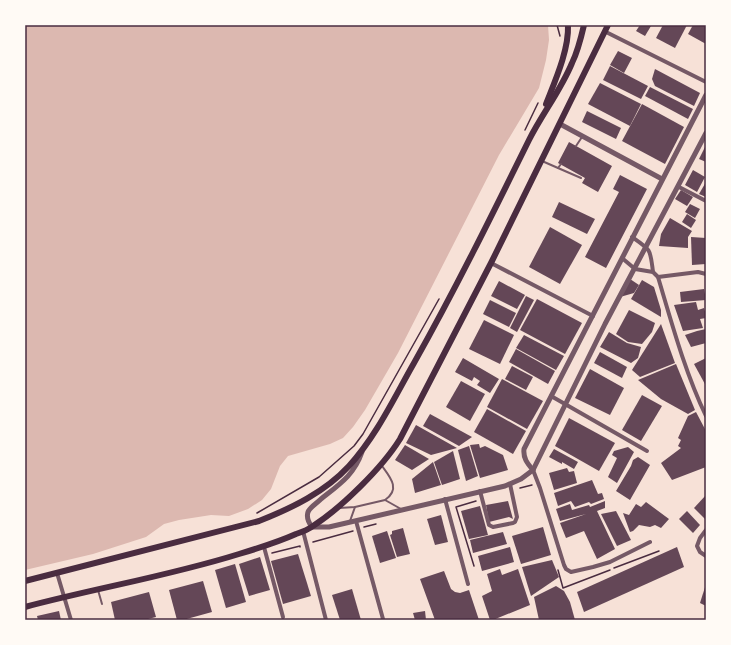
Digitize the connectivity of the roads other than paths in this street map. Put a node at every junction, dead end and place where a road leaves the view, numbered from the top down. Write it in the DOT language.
graph roads {
  1 [pos="568,25"];
  2 [pos="584,25"];
  3 [pos="608,25"];
  4 [pos="606,32"];
  5 [pos="706,82"];
  6 [pos="706,95"];
  7 [pos="538,122"];
  8 [pos="560,124"];
  9 [pos="706,133"];
  10 [pos="582,136"];
  11 [pos="576,146"];
  12 [pos="541,160"];
  13 [pos="561,164"];
  14 [pos="558,168"];
  15 [pos="581,178"];
  16 [pos="662,179"];
  17 [pos="678,187"];
  18 [pos="706,201"];
  19 [pos="632,237"];
  20 [pos="646,246"];
  21 [pos="622,258"];
  22 [pos="491,263"];
  23 [pos="635,269"];
  24 [pos="653,272"];
  25 [pos="706,274"];
  26 [pos="658,277"];
  27 [pos="593,316"];
  28 [pos="550,396"];
  29 [pos="566,404"];
  30 [pos="706,416"];
  31 [pos="363,449"];
  32 [pos="647,451"];
  33 [pos="380,464"];
  34 [pos="533,470"];
  35 [pos="510,484"];
  36 [pos="480,491"];
  37 [pos="445,499"];
  38 [pos="385,500"];
  39 [pos="356,507"];
  40 [pos="336,508"];
  41 [pos="402,510"];
  42 [pos="356,521"];
  43 [pos="349,522"];
  44 [pos="312,527"];
  45 [pos="706,530"];
  46 [pos="303,531"];
  47 [pos="650,542"];
  48 [pos="264,546"];
  49 [pos="706,556"];
  50 [pos="57,573"];
  51 [pos="25,581"];
  52 [pos="468,584"];
  53 [pos="97,589"];
  54 [pos="64,597"];
  55 [pos="102,604"];
  56 [pos="25,607"];
  57 [pos="284,617"];
  58 [pos="383,619"];
  59 [pos="71,620"];
  60 [pos="326,620"];
  1 -- 7 [label="highway"];
  2 -- 7 [label="highway"];
  3 -- 4 [label="highway"];
  4 -- 5 [label="street"];
  4 -- 8 [label="highway"];
  6 -- 16 [label="street"];
  7 -- 31 [label="highway"];
  8 -- 10 [label="street"];
  8 -- 12 [label="highway"];
  9 -- 17 [label="street"];
  10 -- 11 [label="lane"];
  10 -- 16 [label="street"];
  12 -- 14 [label="lane"];
  12 -- 22 [label="highway"];
  13 -- 14 [label="lane"];
  14 -- 15 [label="lane"];
  16 -- 19 [label="street"];
  17 -- 18 [label="street"];
  17 -- 20 [label="street"];
  19 -- 20 [label="street"];
  19 -- 21 [label="street"];
  20 -- 23 [label="street"];
  20 -- 24 [label="street"];
  21 -- 23 [label="street"];
  21 -- 27 [label="street"];
  22 -- 27 [label="street"];
  22 -- 33 [label="highway"];
  23 -- 24 [label="street"];
  23 -- 29 [label="street"];
  24 -- 26 [label="street"];
  25 -- 26 [label="street"];
  26 -- 30 [label="street"];
  27 -- 28 [label="street"];
  28 -- 29 [label="street"];
  28 -- 34 [label="street"];
  29 -- 32 [label="street"];
  29 -- 34 [label="street"];
  31 -- 44 [label="street"];
  31 -- 50 [label="highway"];
  33 -- 38 [label="lane"];
  33 -- 40 [label="highway"];
  34 -- 35 [label="street"];
  34 -- 47 [label="street"];
  35 -- 36 [label="street"];
  35 -- 36 [label="street"];
  36 -- 37 [label="street"];
  37 -- 41 [label="street"];
  37 -- 52 [label="street"];
  38 -- 39 [label="lane"];
  38 -- 41 [label="lane"];
  39 -- 40 [label="lane"];
  39 -- 43 [label="lane"];
  40 -- 44 [label="highway"];
  41 -- 42 [label="street"];
  42 -- 43 [label="street"];
  42 -- 58 [label="street"];
  43 -- 44 [label="street"];
  44 -- 46 [label="highway"];
  45 -- 49 [label="street"];
  46 -- 48 [label="highway"];
  46 -- 60 [label="street"];
  48 -- 53 [label="highway"];
  48 -- 57 [label="street"];
  50 -- 51 [label="highway"];
  50 -- 54 [label="street"];
  53 -- 54 [label="highway"];
  53 -- 55 [label="lane"];
  54 -- 56 [label="highway"];
  54 -- 59 [label="street"];
}
